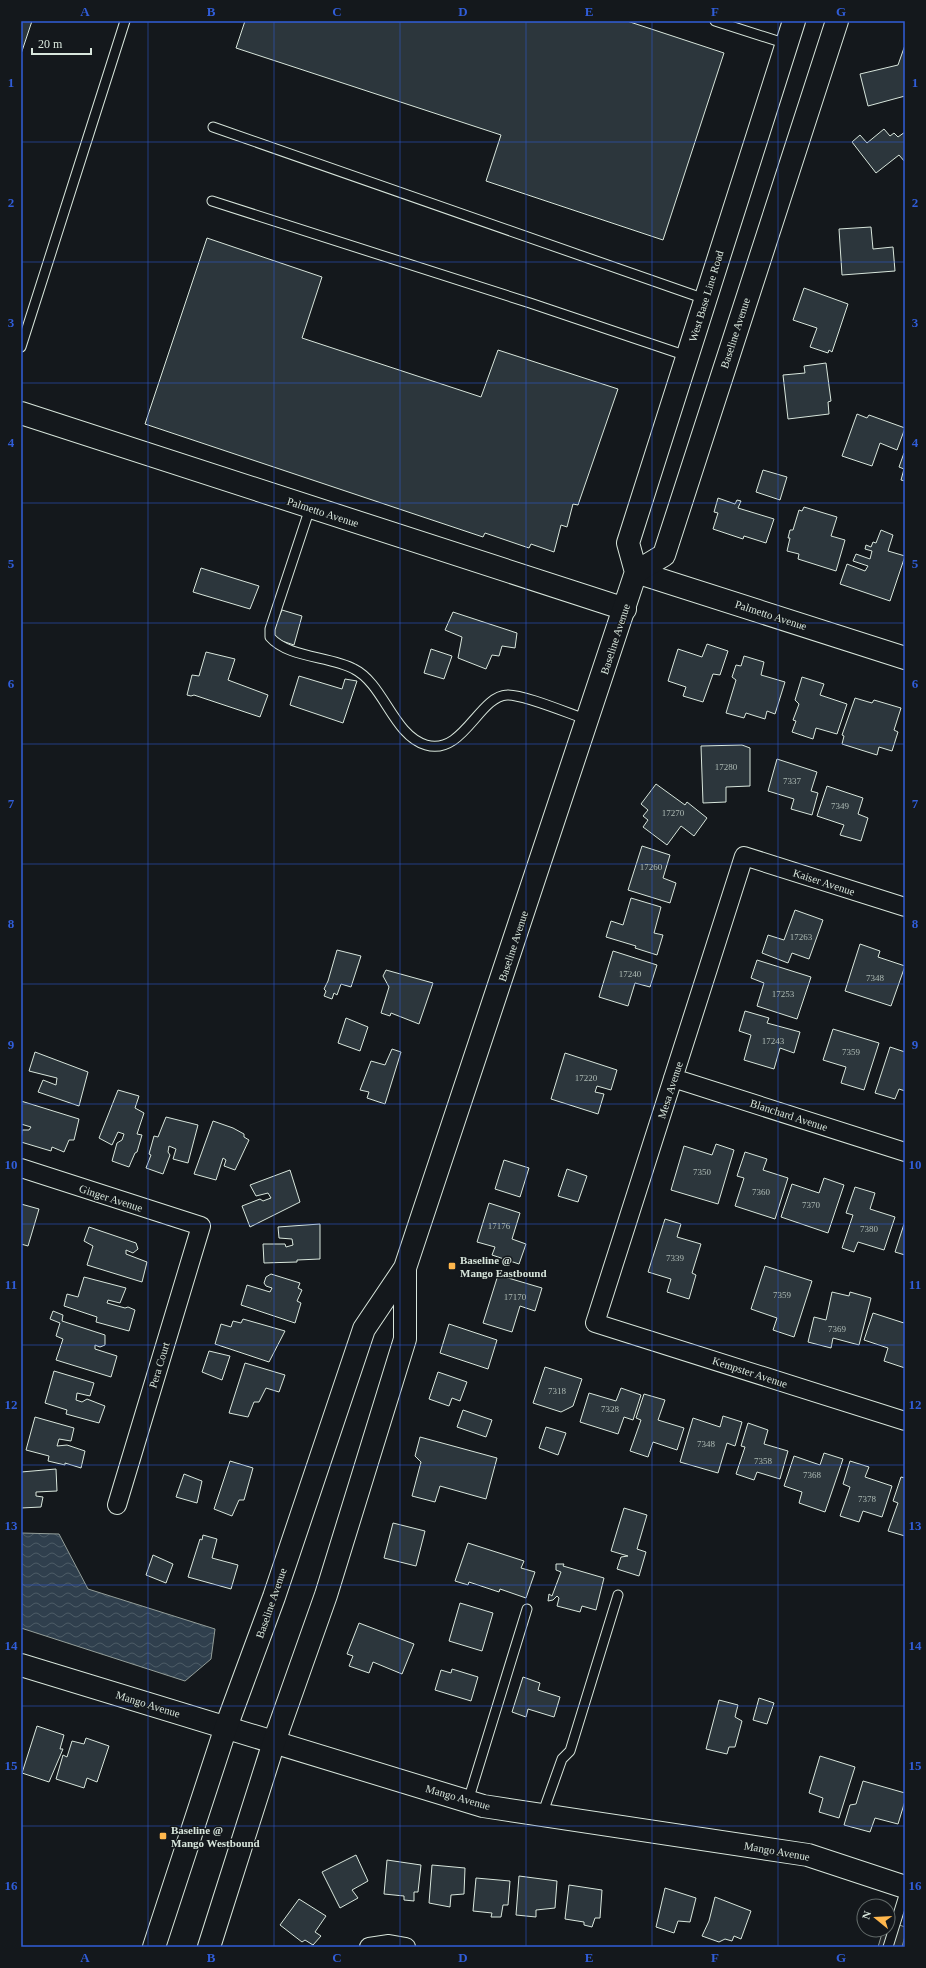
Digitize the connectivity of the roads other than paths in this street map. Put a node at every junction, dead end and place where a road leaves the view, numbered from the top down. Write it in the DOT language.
graph roads {
  1 [pos="125,21"];
  2 [pos="715,21"];
  3 [pos="794,21"];
  4 [pos="837,21"];
  5 [pos="787,44"];
  6 [pos="213,127"];
  7 [pos="212,201"];
  8 [pos="705,299"];
  9 [pos="21,347"];
  10 [pos="687,356"];
  11 [pos="21,414"];
  12 [pos="310,508"];
  13 [pos="636,572"];
  14 [pos="625,609"];
  15 [pos="905,658"];
  16 [pos="588,720"];
  17 [pos="744,856"];
  18 [pos="905,907"];
  19 [pos="673,1078"];
  20 [pos="905,1152"];
  21 [pos="21,1168"];
  22 [pos="201,1226"];
  23 [pos="405,1268"];
  24 [pos="595,1323"];
  25 [pos="905,1421"];
  26 [pos="117,1505"];
  27 [pos="618,1595"];
  28 [pos="527,1609"];
  29 [pos="21,1665"];
  30 [pos="226,1727"];
  31 [pos="274,1742"];
  32 [pos="468,1801"];
  33 [pos="542,1815"];
  34 [pos="905,1887"];
  35 [pos="905,1892"];
  36 [pos="154,1947"];
  37 [pos="209,1947"];
  38 [pos="369,1947"];
  39 [pos="406,1947"];
  40 [pos="888,1947"];
  1 -- 9 [label="lane"];
  2 -- 5 [label="lane"];
  3 -- 5 [label="main road, West Base Line Road"];
  4 -- 13 [label="main road, Baseline Avenue"];
  5 -- 8 [label="main road, West Base Line Road"];
  6 -- 8 [label="lane"];
  7 -- 10 [label="lane"];
  8 -- 10 [label="main road, West Base Line Road"];
  10 -- 13 [label="main road, West Base Line Road"];
  11 -- 12 [label="main road, Palmetto Avenue"];
  12 -- 14 [label="main road, Palmetto Avenue"];
  12 -- 16 [label="lane"];
  13 -- 14 [label="main road, Baseline Avenue"];
  13 -- 15 [label="main road, Palmetto Avenue"];
  14 -- 16 [label="main road, Baseline Avenue"];
  16 -- 23 [label="main road, Baseline Avenue"];
  17 -- 18 [label="street, Kaiser Avenue"];
  17 -- 19 [label="street, Mesa Avenue"];
  19 -- 20 [label="street, Blanchard Avenue"];
  19 -- 24 [label="street, Mesa Avenue"];
  21 -- 22 [label="street, Ginger Avenue"];
  22 -- 26 [label="street, Pera Court"];
  23 -- 30 [label="main road, Baseline Avenue"];
  23 -- 31 [label="main road, Baseline Avenue"];
  24 -- 25 [label="street, Kempster Avenue"];
  27 -- 33 [label="lane"];
  28 -- 32 [label="lane"];
  29 -- 30 [label="main road, Mango Avenue"];
  30 -- 31 [label="main road, Mango Avenue"];
  30 -- 36 [label="main road, Baseline Avenue"];
  31 -- 32 [label="main road, Mango Avenue"];
  31 -- 37 [label="main road, Baseline Avenue"];
  32 -- 33 [label="main road, Mango Avenue"];
  33 -- 34 [label="main road, Mango Avenue"];
  35 -- 40 [label="lane"];
  38 -- 39 [label="street"];
}
